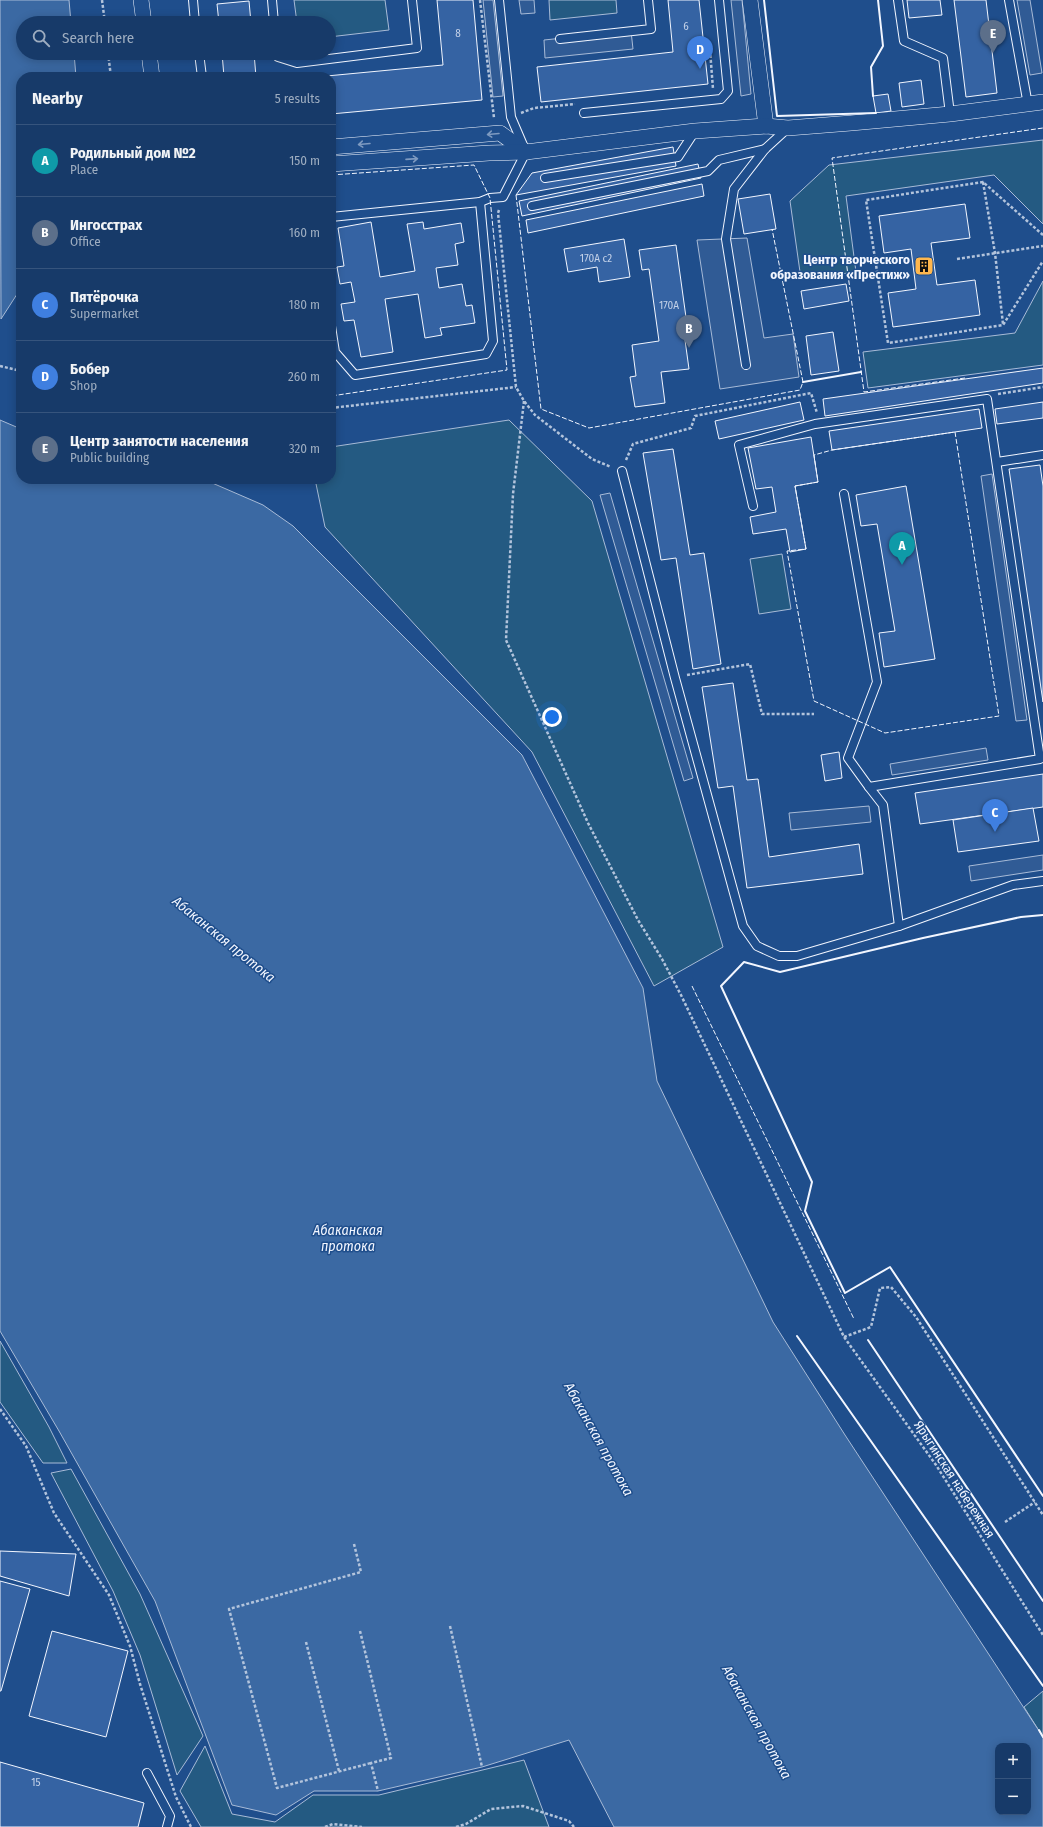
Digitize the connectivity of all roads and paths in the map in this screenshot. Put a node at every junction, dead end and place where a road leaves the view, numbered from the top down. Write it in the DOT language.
graph roads {
  1 [pos="102,0"];
  2 [pos="141,0"];
  3 [pos="193,0"];
  4 [pos="272,0"];
  5 [pos="412,0"];
  6 [pos="480,0"];
  7 [pos="499,0"];
  8 [pos="648,0"];
  9 [pos="719,0"];
  10 [pos="750,0"];
  11 [pos="898,0"];
  12 [pos="1009,0"];
  13 [pos="104,16"];
  14 [pos="143,16"];
  15 [pos="195,16"];
  16 [pos="273,16"];
  17 [pos="560,39"];
  18 [pos="709,44"];
  19 [pos="336,58"];
  20 [pos="109,60"];
  21 [pos="150,60"];
  22 [pos="200,60"];
  23 [pos="288,60"];
  24 [pos="321,60"];
  25 [pos="110,72"];
  26 [pos="151,72"];
  27 [pos="201,72"];
  28 [pos="705,90"];
  29 [pos="1043,102"];
  30 [pos="581,103"];
  31 [pos="1028,105"];
  32 [pos="584,113"];
  33 [pos="950,114"];
  34 [pos="511,117"];
  35 [pos="766,126"];
  36 [pos="788,128"];
  37 [pos="694,131"];
  38 [pos="336,147"];
  39 [pos="765,149"];
  40 [pos="526,152"];
  41 [pos="336,164"];
  42 [pos="545,178"];
  43 [pos="983,182"];
  44 [pos="503,197"];
  45 [pos="480,202"];
  46 [pos="532,206"];
  47 [pos="336,216"];
  48 [pos="1043,236"];
  49 [pos="1043,246"];
  50 [pos="995,253"];
  51 [pos="957,259"];
  52 [pos="1043,261"];
  53 [pos="1003,325"];
  54 [pos="336,353"];
  55 [pos="746,365"];
  56 [pos="0,366"];
  57 [pos="16,369"];
  58 [pos="516,387"];
  59 [pos="524,401"];
  60 [pos="336,407"];
  61 [pos="1043,455"];
  62 [pos="592,459"];
  63 [pos="997,462"];
  64 [pos="622,471"];
  65 [pos="844,494"];
  66 [pos="753,506"];
  67 [pos="675,678"];
  68 [pos="814,714"];
  69 [pos="869,787"];
  70 [pos="1043,881"];
  71 [pos="899,926"];
  72 [pos="844,1337"];
  73 [pos="0,1409"];
  74 [pos="1035,1502"];
  75 [pos="1043,1515"];
  76 [pos="1005,1522"];
  77 [pos="354,1544"];
  78 [pos="450,1626"];
  79 [pos="360,1631"];
  80 [pos="1043,1635"];
  81 [pos="306,1642"];
  82 [pos="371,1763"];
  83 [pos="482,1767"];
  84 [pos="339,1771"];
  85 [pos="147,1773"];
  86 [pos="378,1791"];
  87 [pos="167,1827"];
  88 [pos="191,1827"];
  89 [pos="324,1827"];
  90 [pos="362,1827"];
  91 [pos="456,1827"];
  92 [pos="574,1827"];
  1 -- 13 [label="path"];
  2 -- 14 [label="street"];
  3 -- 15 [label="lane"];
  4 -- 16 [label="lane"];
  5 -- 19 [label="lane"];
  6 -- 34 [label="path"];
  7 -- 34 [label="lane"];
  8 -- 17 [label="lane"];
  9 -- 32 [label="lane"];
  10 -- 35 [label="street"];
  11 -- 33 [label="lane"];
  12 -- 31 [label="lane"];
  18 -- 28 [label="path"];
  20 -- 25 [label="path"];
  21 -- 26 [label="street"];
  22 -- 27 [label="lane"];
  23 -- 24 [label="lane"];
  29 -- 31 [label="street"];
  30 -- 34 [label="path"];
  31 -- 33 [label="street"];
  33 -- 36 [label="street"];
  34 -- 40 [label="lane"];
  35 -- 36 [label="street"];
  35 -- 37 [label="street"];
  36 -- 39 [label="lane"];
  37 -- 40 [label="street"];
  37 -- 42 [label="lane"];
  40 -- 38 [label="street, one-way"];
  39 -- 46 [label="lane"];
  39 -- 55 [label="lane"];
  41 -- 40 [label="street, one-way"];
  40 -- 44 [label="lane"];
  43 -- 48 [label="path"];
  43 -- 50 [label="path"];
  43 -- 53 [label="path"];
  44 -- 45 [label="lane"];
  44 -- 58 [label="path"];
  45 -- 47 [label="lane"];
  45 -- 54 [label="lane"];
  49 -- 50 [label="path"];
  50 -- 51 [label="path"];
  50 -- 53 [label="path"];
  52 -- 53 [label="path"];
  56 -- 57 [label="path"];
  58 -- 59 [label="path"];
  58 -- 60 [label="path"];
  59 -- 62 [label="path"];
  59 -- 72 [label="path, Ярыгинская набережная"];
  61 -- 63 [label="lane"];
  63 -- 66 [label="lane"];
  63 -- 69 [label="lane"];
  64 -- 67 [label="lane"];
  65 -- 69 [label="lane"];
  67 -- 68 [label="path"];
  67 -- 71 [label="lane"];
  69 -- 71 [label="lane"];
  70 -- 71 [label="lane"];
  72 -- 74 [label="path"];
  72 -- 80 [label="path, Ярыгинская набережная"];
  73 -- 88 [label="path"];
  74 -- 75 [label="path"];
  74 -- 76 [label="path"];
  77 -- 84 [label="path"];
  78 -- 83 [label="path"];
  79 -- 82 [label="path"];
  81 -- 84 [label="path"];
  82 -- 84 [label="path"];
  82 -- 86 [label="path"];
  85 -- 87 [label="lane"];
  89 -- 90 [label="path"];
  91 -- 92 [label="path"];
}
